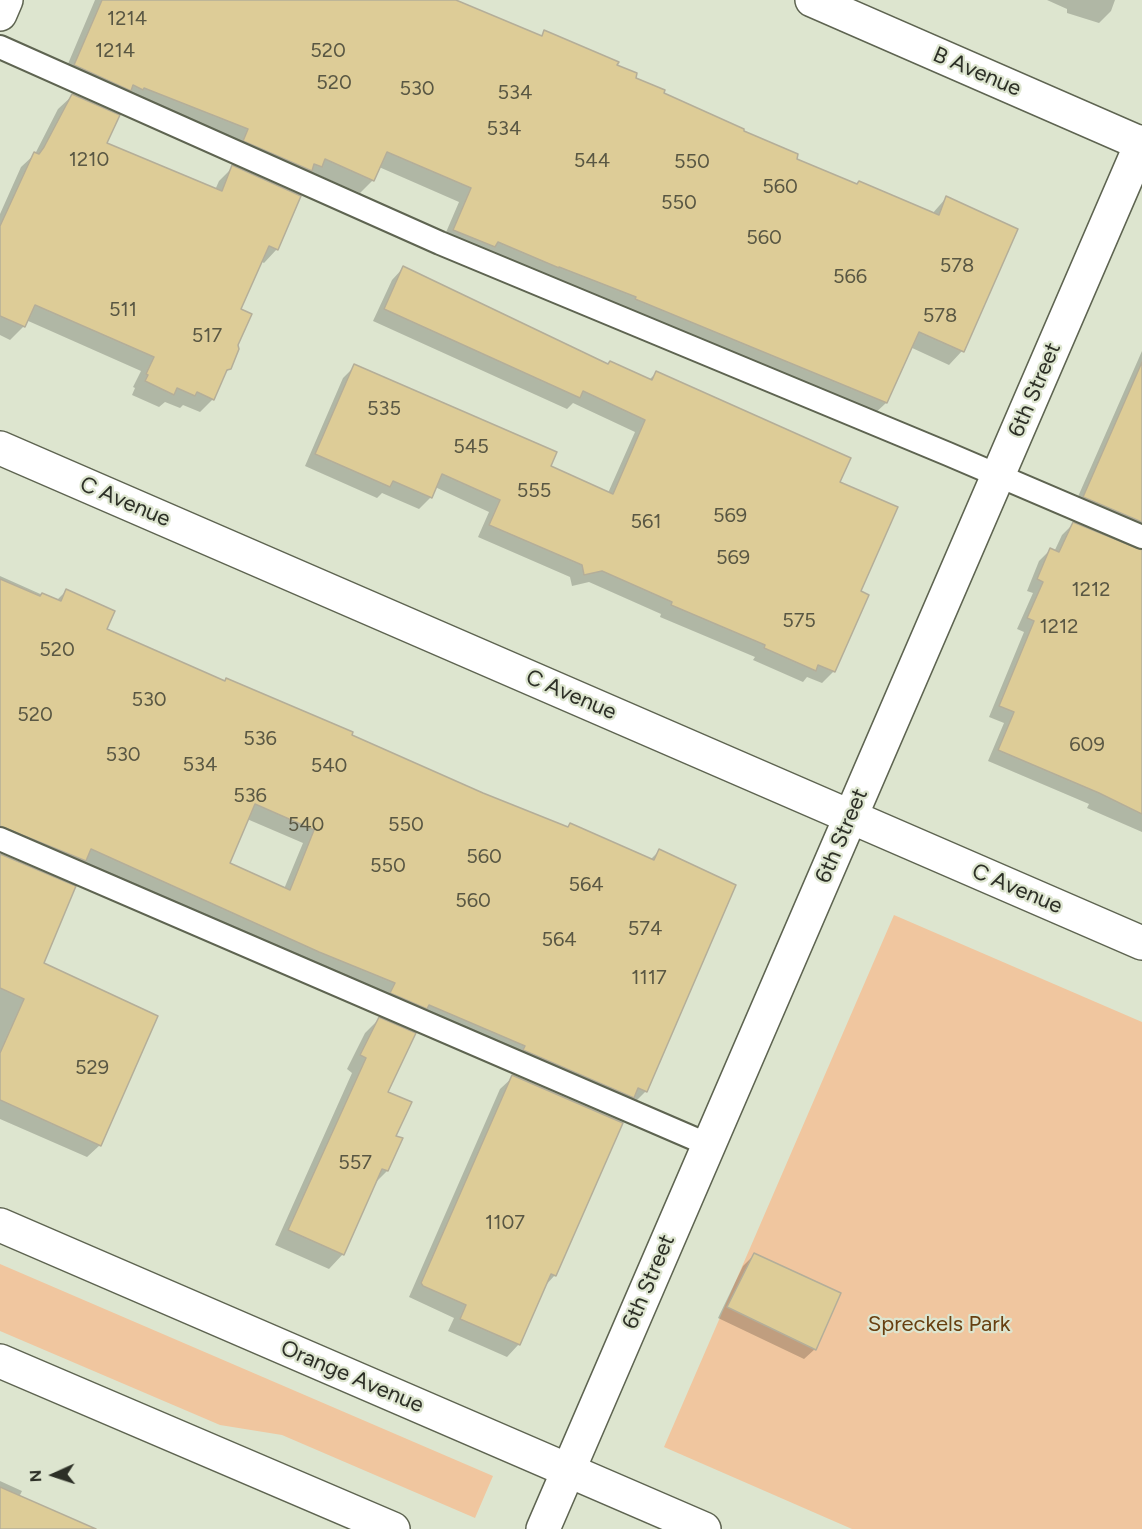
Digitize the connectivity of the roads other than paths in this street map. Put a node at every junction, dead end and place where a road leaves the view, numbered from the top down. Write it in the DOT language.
graph roads {
  1 [pos="6,0"];
  2 [pos="812,0"];
  3 [pos="0,14"];
  4 [pos="0,47"];
  5 [pos="1142,143"];
  6 [pos="0,448"];
  7 [pos="998,475"];
  8 [pos="1142,537"];
  9 [pos="850,817"];
  10 [pos="0,839"];
  11 [pos="1142,943"];
  12 [pos="708,1145"];
  13 [pos="0,1225"];
  14 [pos="0,1361"];
  15 [pos="568,1471"];
  16 [pos="393,1529"];
  17 [pos="543,1529"];
  18 [pos="704,1529"];
  1 -- 3 [label="main road"];
  2 -- 5 [label="main road, B Avenue"];
  4 -- 7 [label="lane"];
  5 -- 7 [label="main road, 6th Street"];
  6 -- 9 [label="main road, C Avenue"];
  7 -- 8 [label="lane"];
  7 -- 9 [label="main road, 6th Street"];
  9 -- 11 [label="main road, C Avenue"];
  9 -- 12 [label="main road, 6th Street"];
  10 -- 12 [label="lane"];
  12 -- 15 [label="main road, 6th Street"];
  13 -- 15 [label="main road, Orange Avenue"];
  14 -- 16 [label="main road"];
  15 -- 17 [label="main road, 6th Street"];
  15 -- 18 [label="main road, Orange Avenue"];
}
